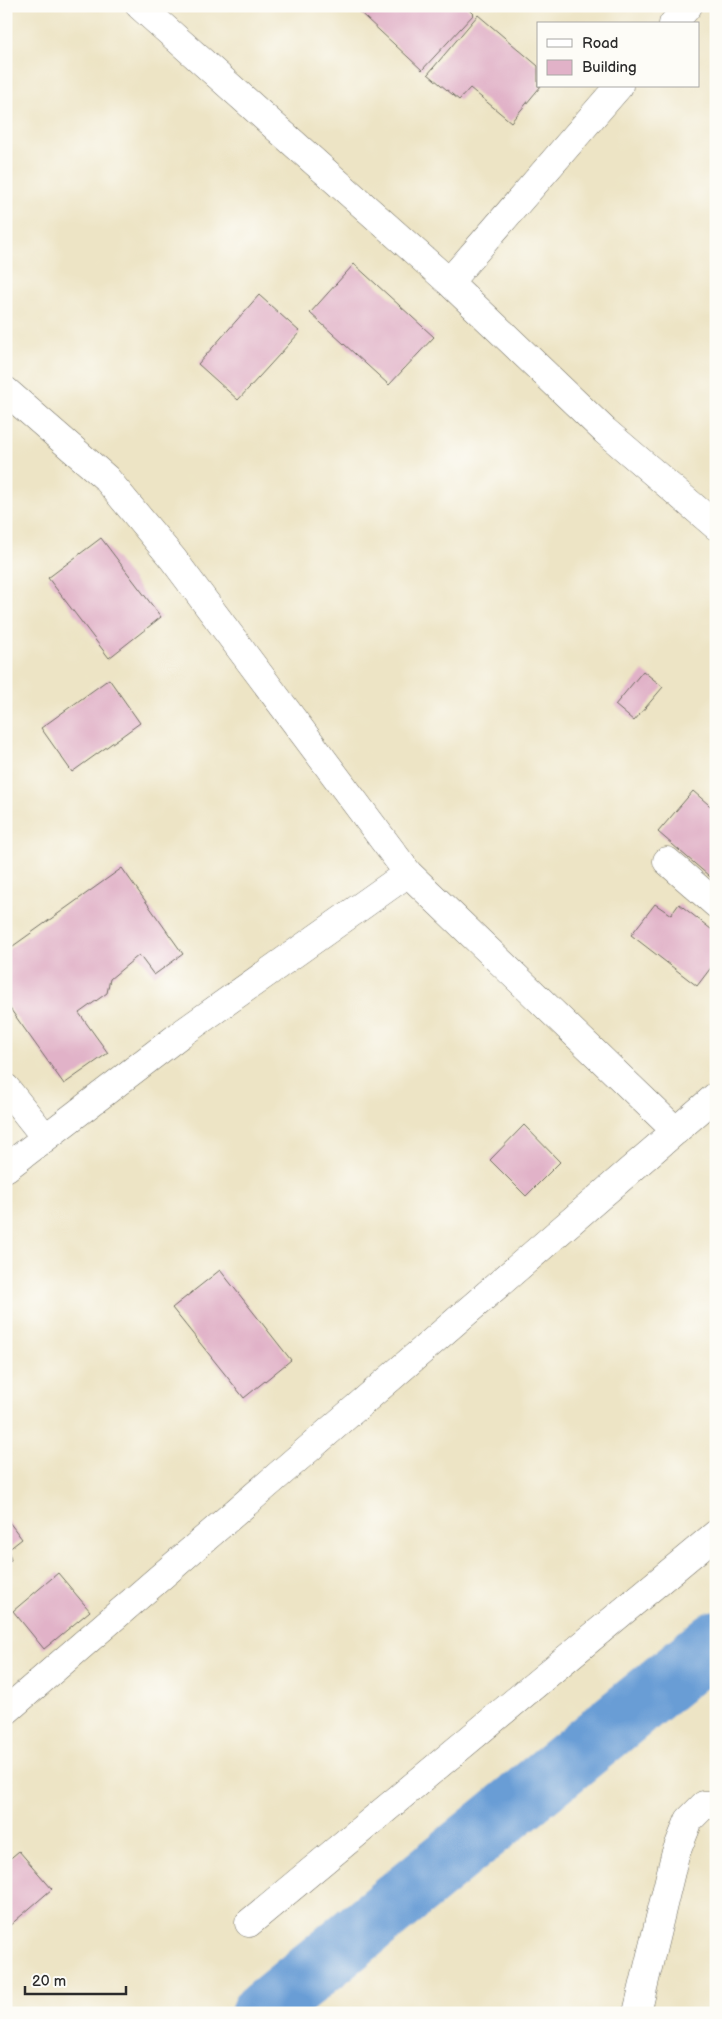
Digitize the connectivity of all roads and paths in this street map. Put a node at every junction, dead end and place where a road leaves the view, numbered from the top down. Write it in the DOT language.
graph roads {
  1 [pos="140,6"];
  2 [pos="688,6"];
  3 [pos="675,22"];
  4 [pos="617,88"];
  5 [pos="448,282"];
  6 [pos="6,391"];
  7 [pos="716,526"];
  8 [pos="668,861"];
  9 [pos="408,873"];
  10 [pos="716,904"];
  11 [pos="6,1088"];
  12 [pos="716,1096"];
  13 [pos="676,1131"];
  14 [pos="45,1137"];
  15 [pos="6,1168"];
  16 [pos="716,1534"];
  17 [pos="6,1711"];
  18 [pos="716,1805"];
  19 [pos="249,1923"];
  20 [pos="637,2013"];
  1 -- 5 [label="street"];
  2 -- 3 [label="street"];
  4 -- 5 [label="street"];
  5 -- 7 [label="street"];
  6 -- 9 [label="street"];
  8 -- 10 [label="street"];
  9 -- 13 [label="street"];
  9 -- 14 [label="street"];
  11 -- 14 [label="street"];
  12 -- 13 [label="street"];
  13 -- 17 [label="street"];
  14 -- 15 [label="street"];
  16 -- 19 [label="street"];
  18 -- 20 [label="street"];
}
